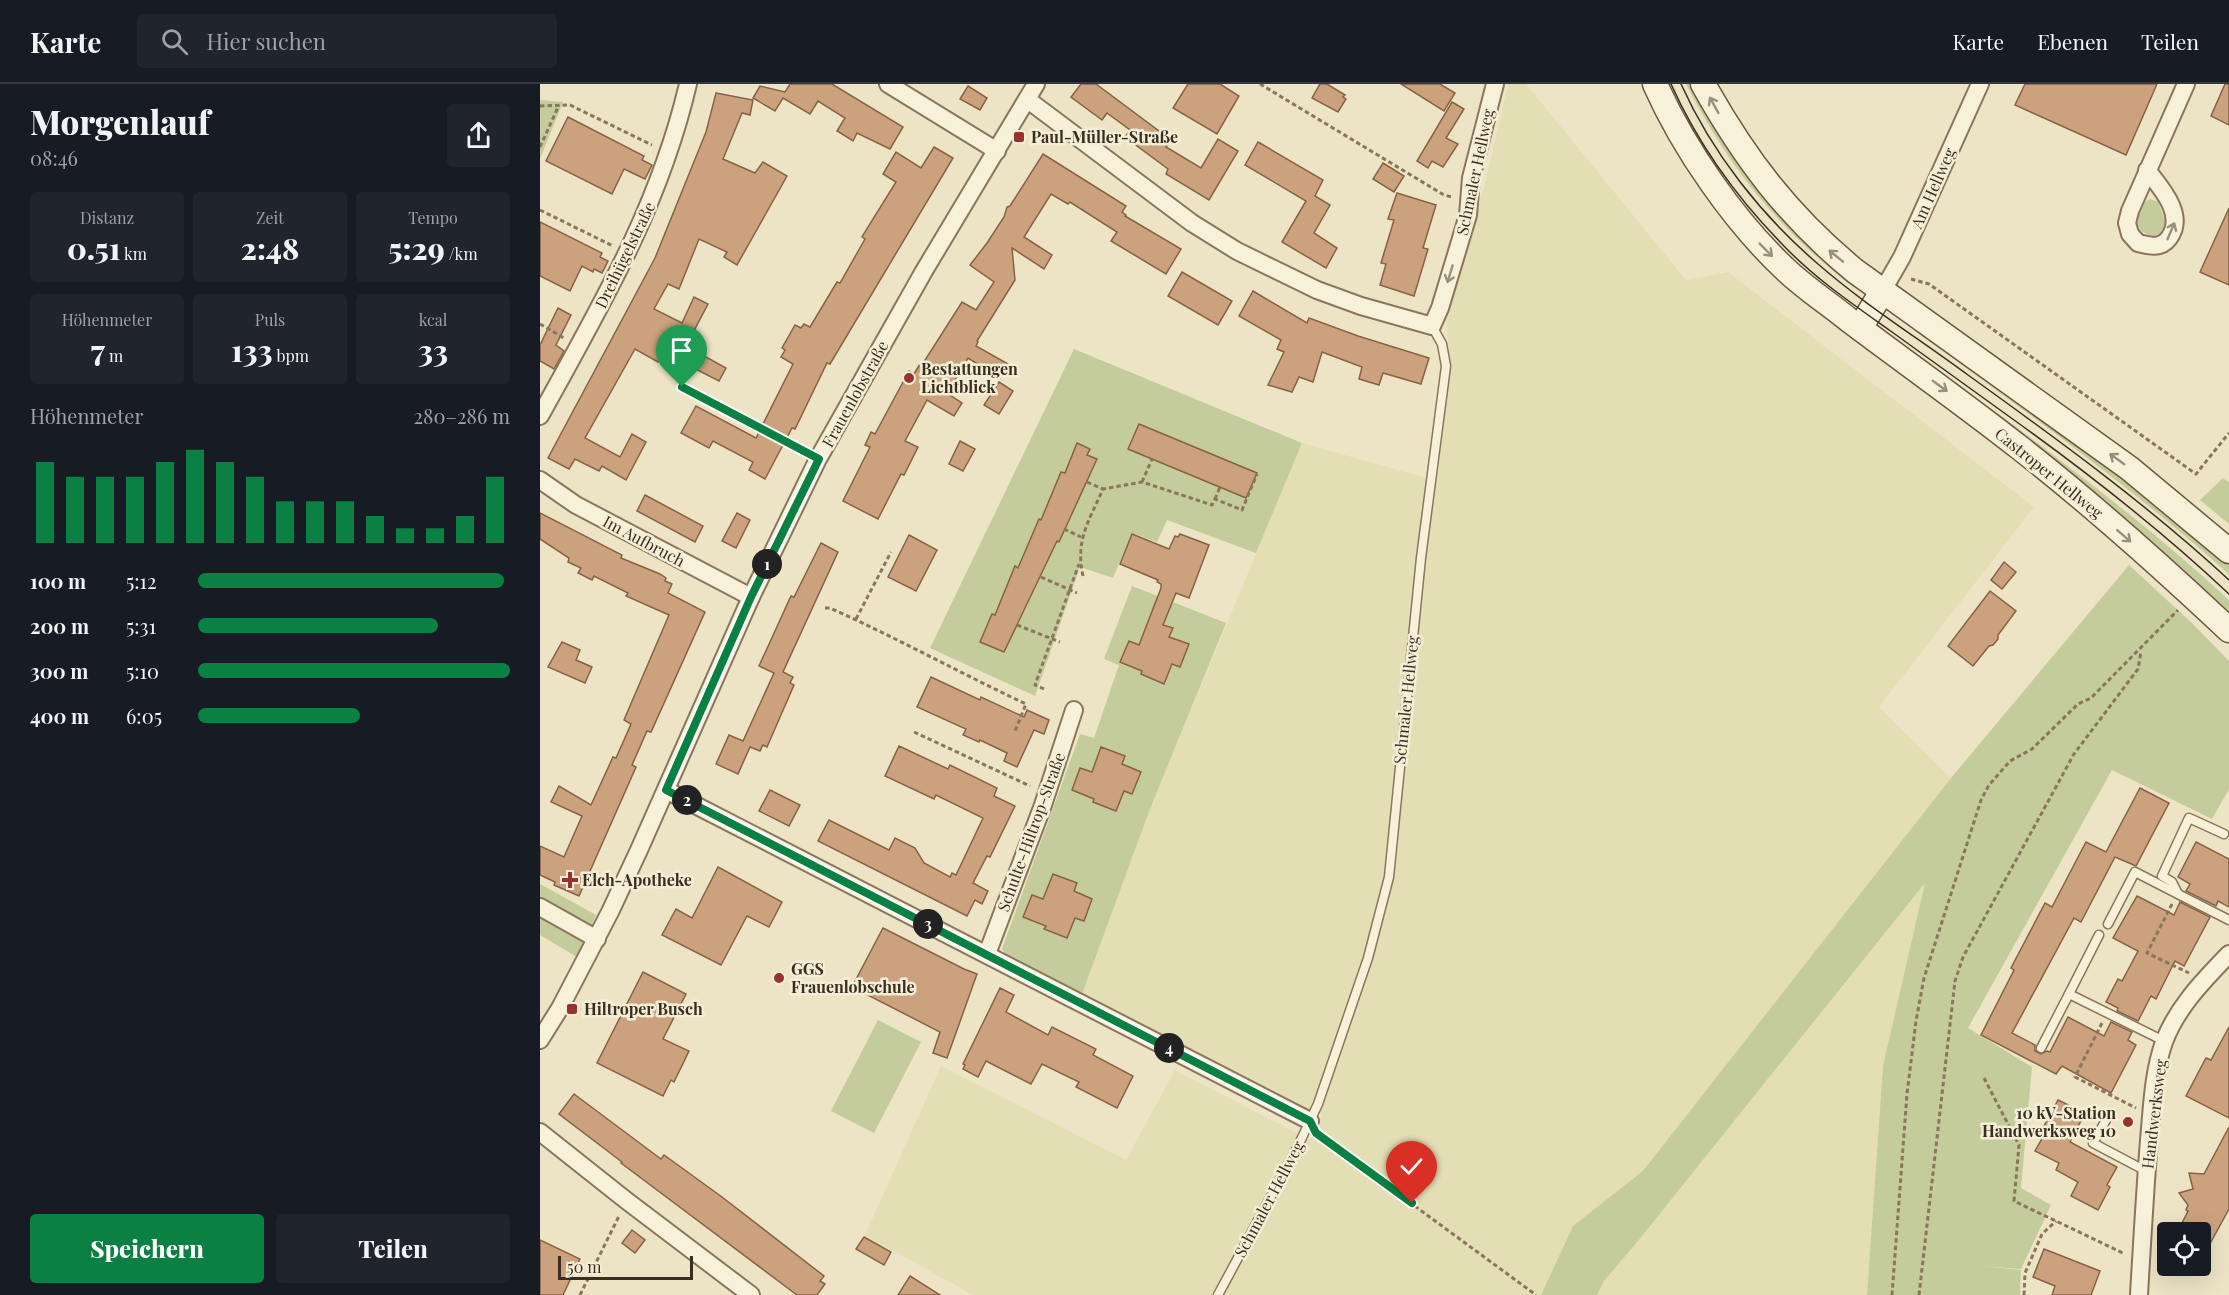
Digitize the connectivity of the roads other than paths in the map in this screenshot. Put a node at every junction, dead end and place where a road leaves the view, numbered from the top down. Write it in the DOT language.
graph roads {
  1 [pos="688,84"];
  2 [pos="888,84"];
  3 [pos="1036,84"];
  4 [pos="1495,84"];
  5 [pos="1655,84"];
  6 [pos="1702,84"];
  7 [pos="1980,84"];
  8 [pos="2186,84"];
  9 [pos="1028,100"];
  10 [pos="997,151"];
  11 [pos="2147,170"];
  12 [pos="1883,290"];
  13 [pos="1432,326"];
  14 [pos="1860,328"];
  15 [pos="540,417"];
  16 [pos="540,480"];
  17 [pos="2229,551"];
  18 [pos="751,597"];
  19 [pos="2229,630"];
  20 [pos="1074,710"];
  21 [pos="666,790"];
  22 [pos="2229,824"];
  23 [pos="2227,835"];
  24 [pos="2178,894"];
  25 [pos="540,908"];
  26 [pos="2229,920"];
  27 [pos="2108,924"];
  28 [pos="2099,935"];
  29 [pos="597,939"];
  30 [pos="987,954"];
  31 [pos="2229,954"];
  32 [pos="2068,994"];
  33 [pos="540,1041"];
  34 [pos="2164,1041"];
  35 [pos="2041,1048"];
  36 [pos="2106,1119"];
  37 [pos="1310,1121"];
  38 [pos="540,1132"];
  39 [pos="2146,1171"];
  40 [pos="751,1295"];
  41 [pos="1218,1295"];
  42 [pos="2139,1295"];
  1 -- 15 [label="street, Dreihügelstraße"];
  2 -- 10 [label="street"];
  3 -- 9 [label="street, Frauenlobstraße"];
  4 -- 13 [label="street, Schmaler Hellweg, one-way"];
  5 -- 14 [label="main road, Castroper Hellweg, one-way"];
  12 -- 6 [label="main road, one-way"];
  7 -- 12 [label="street, Am Hellweg"];
  8 -- 11 [label="street"];
  9 -- 10 [label="street, Frauenlobstraße"];
  9 -- 13 [label="street"];
  10 -- 18 [label="street, Frauenlobstraße"];
  12 -- 14 [label="main road"];
  17 -- 12 [label="main road, one-way"];
  13 -- 37 [label="lane, Schmaler Hellweg"];
  14 -- 19 [label="main road, Castroper Hellweg, one-way"];
  16 -- 18 [label="street, Im Aufbruch"];
  18 -- 21 [label="street, Frauenlobstraße"];
  20 -- 30 [label="street, Schulte-Hiltrop-Straße"];
  21 -- 29 [label="street, Frauenlobstraße"];
  21 -- 30 [label="street"];
  22 -- 23 [label="lane"];
  23 -- 24 [label="lane"];
  24 -- 26 [label="lane"];
  24 -- 27 [label="lane"];
  25 -- 29 [label="street"];
  28 -- 32 [label="lane"];
  29 -- 33 [label="street, Frauenlobstraße"];
  30 -- 37 [label="street"];
  31 -- 34 [label="street, Handwerksweg"];
  32 -- 34 [label="lane"];
  32 -- 35 [label="lane"];
  34 -- 39 [label="street, Handwerksweg"];
  36 -- 39 [label="lane"];
  37 -- 41 [label="lane, Schmaler Hellweg"];
  38 -- 40 [label="street"];
  39 -- 42 [label="street, Handwerksweg"];
}
